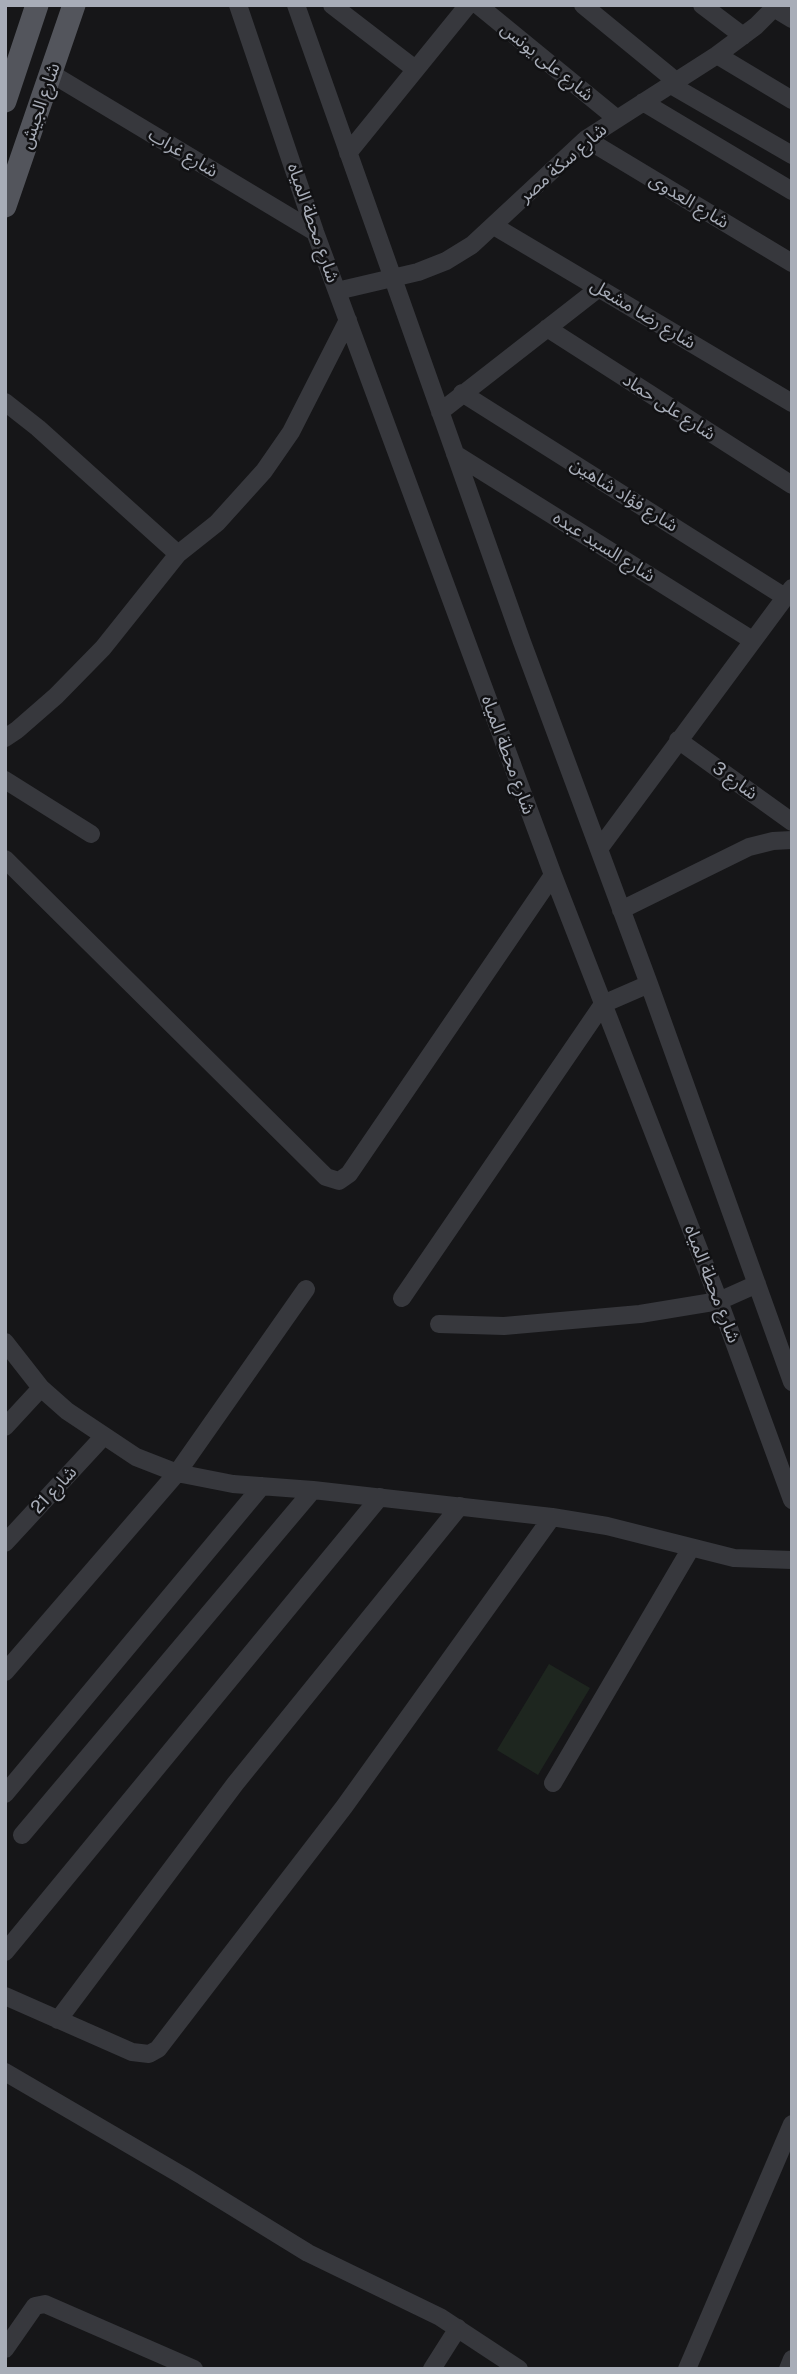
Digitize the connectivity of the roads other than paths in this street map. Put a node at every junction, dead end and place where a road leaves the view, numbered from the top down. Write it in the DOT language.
graph roads {
  1 [pos="37,5"];
  2 [pos="238,5"];
  3 [pos="296,5"];
  4 [pos="468,5"];
  5 [pos="478,5"];
  6 [pos="583,5"];
  7 [pos="702,5"];
  8 [pos="68,7"];
  9 [pos="775,7"];
  10 [pos="341,8"];
  11 [pos="792,19"];
  12 [pos="743,36"];
  13 [pos="717,55"];
  14 [pos="415,69"];
  15 [pos="52,74"];
  16 [pos="674,83"];
  17 [pos="5,100"];
  18 [pos="792,100"];
  19 [pos="643,102"];
  20 [pos="616,118"];
  21 [pos="586,139"];
  22 [pos="348,153"];
  23 [pos="792,155"];
  24 [pos="792,191"];
  25 [pos="5,206"];
  26 [pos="494,226"];
  27 [pos="315,232"];
  28 [pos="792,263"];
  29 [pos="393,278"];
  30 [pos="599,288"];
  31 [pos="337,291"];
  32 [pos="348,320"];
  33 [pos="547,328"];
  34 [pos="463,393"];
  35 [pos="5,402"];
  36 [pos="792,403"];
  37 [pos="440,412"];
  38 [pos="455,454"];
  39 [pos="792,485"];
  40 [pos="178,554"];
  41 [pos="788,592"];
  42 [pos="752,640"];
  43 [pos="5,738"];
  44 [pos="678,740"];
  45 [pos="5,780"];
  46 [pos="792,822"];
  47 [pos="91,834"];
  48 [pos="792,840"];
  49 [pos="598,849"];
  50 [pos="5,859"];
  51 [pos="553,874"];
  52 [pos="621,910"];
  53 [pos="649,984"];
  54 [pos="603,1004"];
  55 [pos="757,1284"];
  56 [pos="306,1289"];
  57 [pos="402,1298"];
  58 [pos="719,1301"];
  59 [pos="439,1324"];
  60 [pos="5,1342"];
  61 [pos="792,1382"];
  62 [pos="41,1388"];
  63 [pos="5,1427"];
  64 [pos="103,1437"];
  65 [pos="784,1456"];
  66 [pos="177,1473"];
  67 [pos="262,1486"];
  68 [pos="313,1490"];
  69 [pos="380,1497"];
  70 [pos="792,1500"];
  71 [pos="460,1506"];
  72 [pos="552,1517"];
  73 [pos="5,1543"];
  74 [pos="691,1548"];
  75 [pos="792,1560"];
  76 [pos="5,1672"];
  77 [pos="553,1783"];
  78 [pos="5,1794"];
  79 [pos="22,1835"];
  80 [pos="5,1952"];
  81 [pos="5,1996"];
  82 [pos="58,2020"];
  83 [pos="5,2072"];
  84 [pos="792,2124"];
  85 [pos="458,2328"];
  86 [pos="5,2349"];
  87 [pos="792,2359"];
  88 [pos="194,2369"];
  89 [pos="432,2369"];
  90 [pos="519,2369"];
  91 [pos="687,2369"];
  92 [pos="788,2369"];
  1 -- 17 [label="main road, شارع الجيش"];
  2 -- 27 [label="street, شارع محطة المياه"];
  3 -- 22 [label="street"];
  4 -- 14 [label="street"];
  5 -- 20 [label="street, شارع على يونس"];
  6 -- 16 [label="street"];
  7 -- 12 [label="street"];
  8 -- 15 [label="main road, شارع الجيش"];
  9 -- 11 [label="street"];
  9 -- 12 [label="street, شارع سكة مصر"];
  10 -- 14 [label="street"];
  12 -- 13 [label="street, شارع سكة مصر"];
  13 -- 16 [label="street, شارع سكة مصر"];
  13 -- 18 [label="street"];
  14 -- 22 [label="street"];
  15 -- 25 [label="main road, شارع الجيش"];
  15 -- 27 [label="street, شارع غراب"];
  16 -- 19 [label="street, شارع سكة مصر"];
  16 -- 23 [label="street"];
  19 -- 20 [label="street, شارع سكة مصر"];
  19 -- 24 [label="street"];
  20 -- 21 [label="street, شارع سكة مصر"];
  21 -- 26 [label="street, شارع سكة مصر"];
  21 -- 28 [label="street, شارع العدوى"];
  22 -- 29 [label="street"];
  26 -- 29 [label="street, شارع سكة مصر"];
  26 -- 30 [label="street, شارع رضا مشعل"];
  27 -- 31 [label="street, شارع محطة المياه"];
  29 -- 31 [label="street, شارع سكة مصر"];
  29 -- 37 [label="street"];
  30 -- 33 [label="street"];
  30 -- 36 [label="street, شارع رضا مشعل"];
  31 -- 32 [label="street, شارع محطة المياه"];
  32 -- 40 [label="street"];
  32 -- 51 [label="street, شارع محطة المياه"];
  33 -- 34 [label="street"];
  33 -- 39 [label="street, شارع على حماد"];
  34 -- 37 [label="street"];
  34 -- 41 [label="street, شارع فؤاد شاهين"];
  35 -- 40 [label="street"];
  37 -- 38 [label="street"];
  38 -- 42 [label="street, شارع السيد عبده"];
  38 -- 49 [label="street"];
  40 -- 43 [label="street"];
  41 -- 42 [label="street"];
  42 -- 44 [label="street"];
  44 -- 46 [label="street, شارع 3"];
  44 -- 49 [label="street"];
  45 -- 47 [label="street"];
  48 -- 52 [label="street"];
  49 -- 52 [label="street"];
  50 -- 51 [label="street"];
  51 -- 54 [label="street, شارع محطة المياه"];
  52 -- 53 [label="street"];
  53 -- 54 [label="street"];
  53 -- 55 [label="street"];
  54 -- 57 [label="street"];
  54 -- 58 [label="street, شارع محطة المياه"];
  55 -- 58 [label="street"];
  55 -- 61 [label="street"];
  56 -- 66 [label="street"];
  58 -- 59 [label="street"];
  58 -- 65 [label="street, شارع محطة المياه"];
  60 -- 62 [label="street"];
  62 -- 63 [label="street"];
  62 -- 64 [label="street"];
  64 -- 66 [label="street"];
  64 -- 73 [label="street, شارع 21"];
  65 -- 70 [label="street, شارع محطة المياه"];
  66 -- 67 [label="street"];
  66 -- 76 [label="street"];
  67 -- 68 [label="street"];
  67 -- 78 [label="street"];
  68 -- 69 [label="street"];
  68 -- 79 [label="street"];
  69 -- 71 [label="street"];
  69 -- 80 [label="street"];
  71 -- 72 [label="street"];
  71 -- 82 [label="street"];
  72 -- 74 [label="street"];
  72 -- 82 [label="street"];
  74 -- 75 [label="street"];
  74 -- 77 [label="street"];
  81 -- 82 [label="street"];
  83 -- 85 [label="street"];
  84 -- 91 [label="street"];
  85 -- 89 [label="street"];
  85 -- 90 [label="street"];
  86 -- 88 [label="street"];
  87 -- 92 [label="street"];
}
